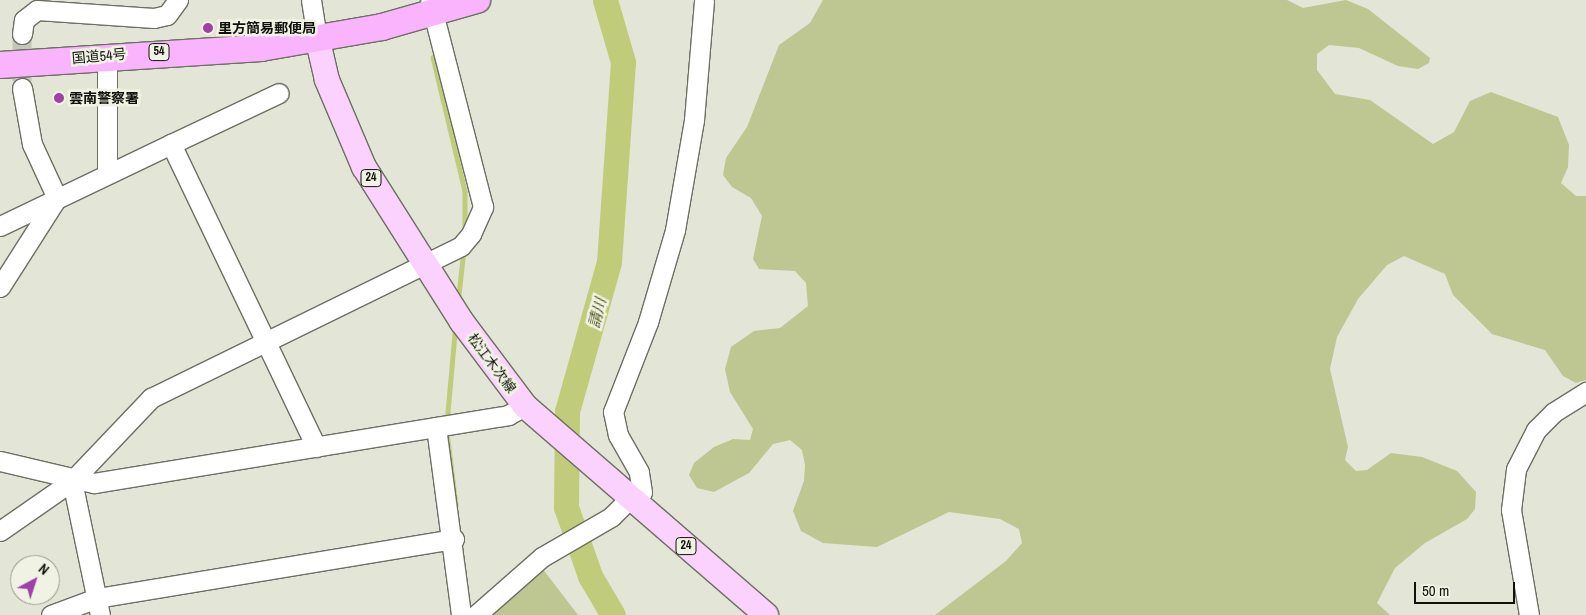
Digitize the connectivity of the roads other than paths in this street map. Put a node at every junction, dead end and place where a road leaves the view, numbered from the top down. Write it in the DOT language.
graph roads {
  1 [pos="178,0"];
  2 [pos="311,0"];
  3 [pos="477,0"];
  4 [pos="704,0"];
  5 [pos="432,7"];
  6 [pos="22,34"];
  7 [pos="317,37"];
  8 [pos="0,49"];
  9 [pos="107,56"];
  10 [pos="0,64"];
  11 [pos="22,88"];
  12 [pos="279,93"];
  13 [pos="170,145"];
  14 [pos="107,174"];
  15 [pos="57,198"];
  16 [pos="0,226"];
  17 [pos="424,264"];
  18 [pos="0,287"];
  19 [pos="265,343"];
  20 [pos="1586,392"];
  21 [pos="531,412"];
  22 [pos="436,427"];
  23 [pos="316,447"];
  24 [pos="0,461"];
  25 [pos="72,481"];
  26 [pos="633,501"];
  27 [pos="0,531"];
  28 [pos="454,539"];
  29 [pos="98,606"];
  30 [pos="52,615"];
  31 [pos="461,615"];
  32 [pos="476,615"];
  33 [pos="766,615"];
  34 [pos="1529,615"];
  1 -- 6 [label="street"];
  2 -- 7 [label="street"];
  3 -- 5 [label="highway, 国道54号 / 54"];
  4 -- 26 [label="street"];
  5 -- 7 [label="highway, 国道54号 / 54"];
  5 -- 17 [label="street"];
  7 -- 8 [label="highway, 国道54号 / 54"];
  7 -- 9 [label="highway, 国道54号 / 54"];
  7 -- 17 [label="main road, 松江木次線 / 24"];
  9 -- 10 [label="highway, 国道54号 / 54"];
  9 -- 14 [label="street"];
  11 -- 15 [label="street"];
  12 -- 13 [label="street"];
  13 -- 14 [label="street"];
  13 -- 19 [label="street"];
  14 -- 15 [label="street"];
  15 -- 16 [label="street"];
  15 -- 18 [label="street"];
  17 -- 19 [label="street"];
  17 -- 21 [label="main road, 松江木次線 / 24"];
  19 -- 23 [label="street"];
  19 -- 25 [label="street"];
  20 -- 34 [label="street"];
  21 -- 22 [label="street"];
  21 -- 26 [label="main road, 松江木次線 / 24"];
  22 -- 23 [label="street"];
  22 -- 28 [label="street"];
  23 -- 25 [label="street"];
  24 -- 25 [label="street"];
  25 -- 27 [label="street"];
  25 -- 29 [label="street"];
  26 -- 32 [label="street"];
  26 -- 33 [label="main road, 松江木次線 / 24"];
  28 -- 29 [label="street"];
  28 -- 31 [label="street"];
  29 -- 30 [label="street"];
}
